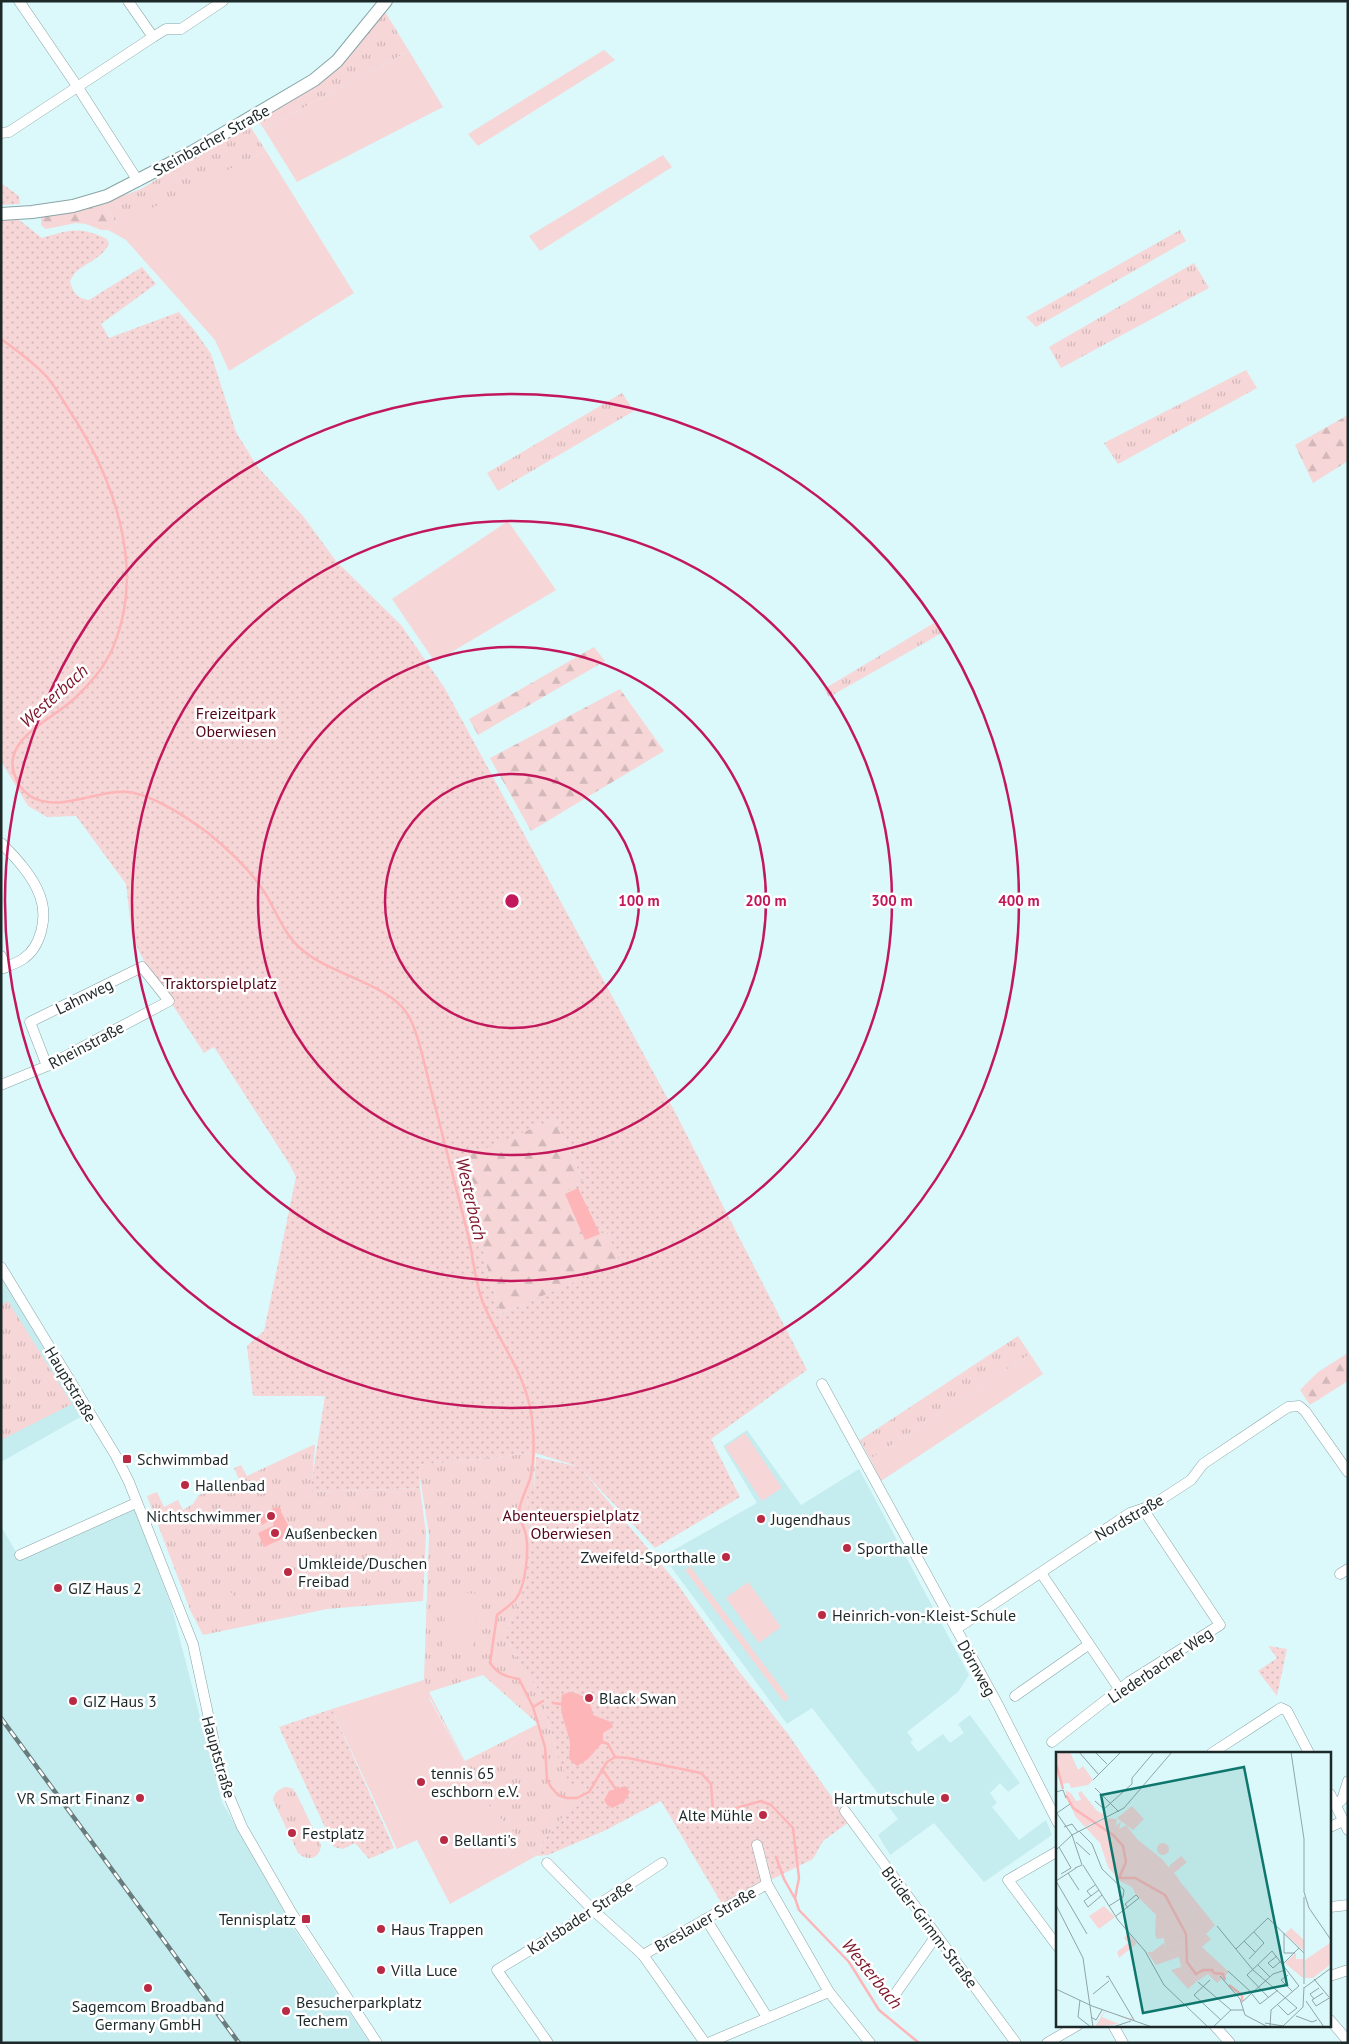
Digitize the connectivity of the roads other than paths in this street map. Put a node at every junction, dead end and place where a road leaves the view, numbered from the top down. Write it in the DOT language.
graph roads {
  1 [pos="19,1"];
  2 [pos="128,1"];
  3 [pos="223,1"];
  4 [pos="386,1"];
  5 [pos="153,37"];
  6 [pos="77,86"];
  7 [pos="1,133"];
  8 [pos="138,180"];
  9 [pos="1,214"];
  10 [pos="1,842"];
  11 [pos="1,956"];
  12 [pos="4,968"];
  13 [pos="169,1000"];
  14 [pos="47,1066"];
  15 [pos="1,1085"];
  16 [pos="1,1267"];
  17 [pos="822,1384"];
  18 [pos="1348,1472"];
  19 [pos="136,1503"];
  20 [pos="1142,1509"];
  21 [pos="20,1555"];
  22 [pos="1041,1573"];
  23 [pos="956,1629"];
  24 [pos="1088,1645"];
  25 [pos="1120,1690"];
  26 [pos="1015,1696"];
  27 [pos="1052,1742"];
  28 [pos="1213,1752"];
  29 [pos="1308,1752"];
  30 [pos="1348,1781"];
  31 [pos="1332,1797"];
  32 [pos="1336,1804"];
  33 [pos="845,1811"];
  34 [pos="1056,1819"];
  35 [pos="1346,1825"];
  36 [pos="1332,1828"];
  37 [pos="757,1845"];
  38 [pos="1056,1852"];
  39 [pos="547,1863"];
  40 [pos="662,1863"];
  41 [pos="767,1884"];
  42 [pos="1348,1905"];
  43 [pos="1332,1907"];
  44 [pos="594,1911"];
  45 [pos="706,1919"];
  46 [pos="936,1936"];
  47 [pos="1056,1944"];
  48 [pos="643,1955"];
  49 [pos="1348,1970"];
  50 [pos="1332,1975"];
  51 [pos="828,1992"];
  52 [pos="891,2000"];
  53 [pos="767,2017"];
  54 [pos="1332,2022"];
  55 [pos="1076,2026"];
  56 [pos="1114,2026"];
  57 [pos="1215,2026"];
  58 [pos="1348,2041"];
  59 [pos="377,2043"];
  60 [pos="548,2043"];
  61 [pos="707,2043"];
  62 [pos="870,2043"];
  63 [pos="1016,2043"];
  64 [pos="1047,2043"];
  65 [pos="1123,2043"];
  66 [pos="1230,2043"];
  1 -- 6 [label="street"];
  2 -- 5 [label="street"];
  3 -- 5 [label="street"];
  4 -- 8 [label="main road, Steinbacher Straße"];
  5 -- 6 [label="street"];
  6 -- 7 [label="street"];
  6 -- 8 [label="street"];
  8 -- 9 [label="main road, Steinbacher Straße"];
  10 -- 12 [label="street"];
  11 -- 12 [label="street"];
  13 -- 14 [label="street, Rheinstraße"];
  13 -- 14 [label="street, Lahnweg"];
  14 -- 15 [label="street, Rheinstraße"];
  16 -- 19 [label="street, Hauptstraße"];
  17 -- 23 [label="street, Dörnweg"];
  18 -- 20 [label="street, Nordstraße"];
  19 -- 21 [label="street"];
  19 -- 59 [label="street, Hauptstraße"];
  20 -- 22 [label="street, Nordstraße"];
  20 -- 25 [label="street, Liederbacher Weg"];
  22 -- 23 [label="street, Nordstraße"];
  22 -- 24 [label="street"];
  23 -- 34 [label="street, Dörnweg"];
  24 -- 25 [label="street"];
  24 -- 26 [label="street"];
  25 -- 27 [label="street, Liederbacher Weg"];
  28 -- 29 [label="street"];
  30 -- 32 [label="street"];
  31 -- 32 [label="street"];
  32 -- 35 [label="street"];
  33 -- 46 [label="street, Brüder-Grimm-Straße"];
  35 -- 36 [label="street"];
  37 -- 41 [label="street"];
  38 -- 47 [label="street"];
  39 -- 44 [label="street"];
  40 -- 44 [label="street, Karlsbader Straße"];
  41 -- 45 [label="street, Breslauer Straße"];
  41 -- 51 [label="street"];
  42 -- 43 [label="street"];
  44 -- 48 [label="street"];
  44 -- 60 [label="street, Karlsbader Straße"];
  45 -- 48 [label="street, Breslauer Straße"];
  45 -- 53 [label="street"];
  46 -- 52 [label="street"];
  46 -- 63 [label="street, Brüder-Grimm-Straße"];
  48 -- 61 [label="street"];
  49 -- 50 [label="street"];
  51 -- 53 [label="street"];
  51 -- 62 [label="street"];
  53 -- 61 [label="street"];
  54 -- 58 [label="street"];
  55 -- 64 [label="street"];
  56 -- 65 [label="street"];
  57 -- 66 [label="street"];
}
